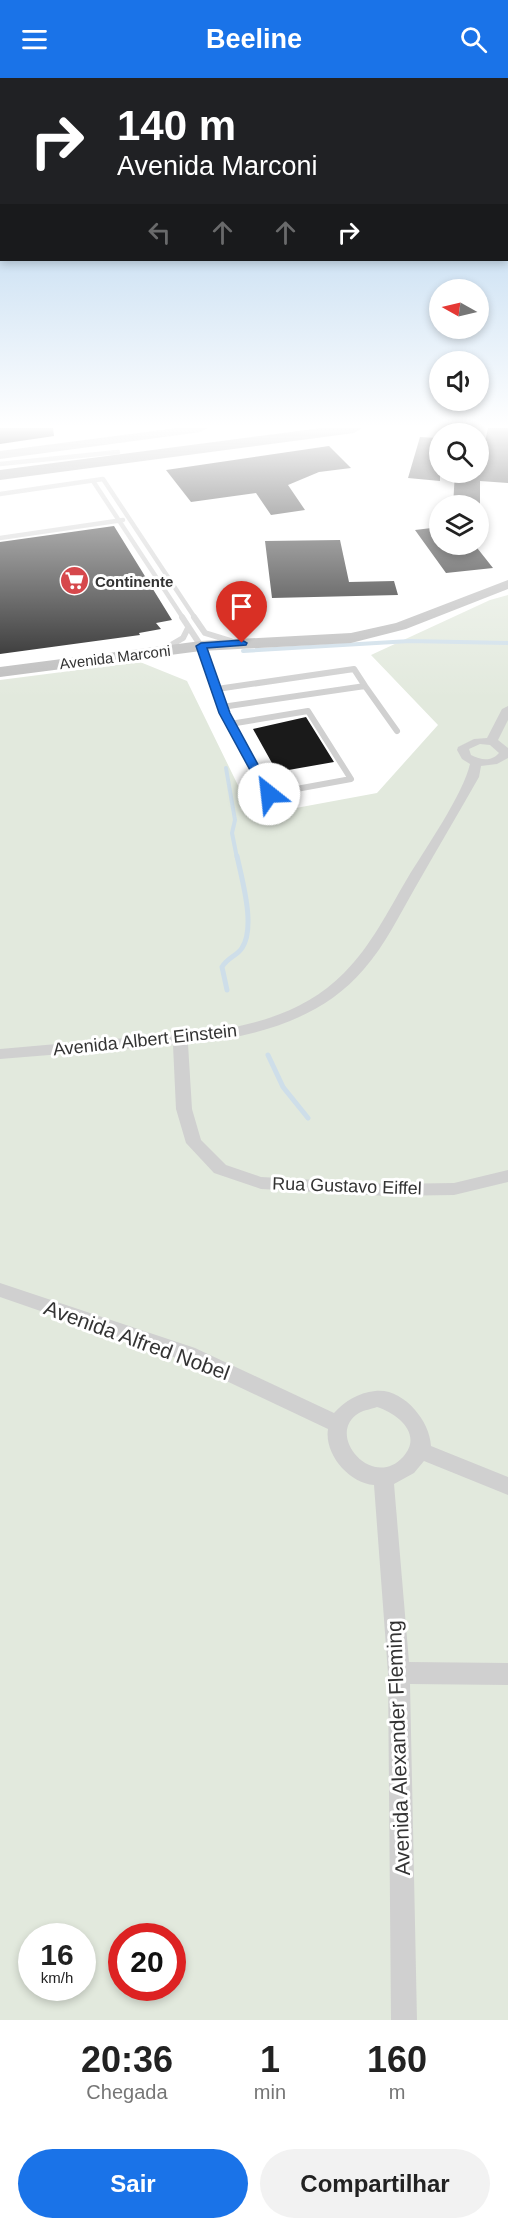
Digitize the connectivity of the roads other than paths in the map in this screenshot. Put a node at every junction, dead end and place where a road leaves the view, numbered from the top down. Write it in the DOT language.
graph roads {
  1 [pos="129,518"];
  2 [pos="126,519"];
  3 [pos="120,520"];
  4 [pos="0,538"];
  5 [pos="508,584"];
  6 [pos="189,627"];
  7 [pos="203,640"];
  8 [pos="155,652"];
  9 [pos="0,672"];
  10 [pos="365,686"];
  11 [pos="217,689"];
  12 [pos="300,697"];
  13 [pos="222,706"];
  14 [pos="508,709"];
  15 [pos="308,711"];
  16 [pos="230,724"];
  17 [pos="397,731"];
  18 [pos="491,742"];
  19 [pos="504,756"];
  20 [pos="476,762"];
  21 [pos="508,771"];
  22 [pos="180,1040"];
  23 [pos="0,1054"];
  24 [pos="508,1176"];
  25 [pos="0,1290"];
  26 [pos="338,1424"];
  27 [pos="419,1450"];
  28 [pos="383,1476"];
  29 [pos="508,1486"];
  30 [pos="399,1673"];
  31 [pos="508,1674"];
  32 [pos="404,2020"];
  1 -- 7 [label="lane"];
  2 -- 3 [label="lane"];
  3 -- 4 [label="lane"];
  3 -- 6 [label="lane"];
  5 -- 7 [label="street, Avenida Marconi"];
  6 -- 7 [label="lane"];
  6 -- 8 [label="lane"];
  7 -- 8 [label="street, Avenida Marconi"];
  7 -- 11 [label="lane"];
  8 -- 9 [label="street, Avenida Marconi"];
  10 -- 11 [label="lane"];
  10 -- 12 [label="lane"];
  10 -- 17 [label="lane"];
  11 -- 13 [label="lane"];
  12 -- 13 [label="lane"];
  12 -- 15 [label="lane"];
  13 -- 16 [label="lane"];
  14 -- 18 [label="street"];
  15 -- 16 [label="lane"];
  15 -- 16 [label="lane"];
  18 -- 19 [label="street"];
  18 -- 20 [label="street"];
  19 -- 20 [label="street"];
  19 -- 21 [label="street"];
  20 -- 22 [label="street, Avenida Albert Einstein"];
  22 -- 23 [label="street, Avenida Albert Einstein"];
  22 -- 24 [label="street, Rua Gustavo Eiffel"];
  25 -- 26 [label="street, Avenida Alfred Nobel"];
  26 -- 27 [label="street"];
  26 -- 28 [label="street"];
  27 -- 28 [label="street"];
  27 -- 29 [label="street"];
  28 -- 30 [label="street, Avenida Alexander Fleming"];
  30 -- 31 [label="street"];
  30 -- 32 [label="street, Avenida Alexander Fleming"];
}
